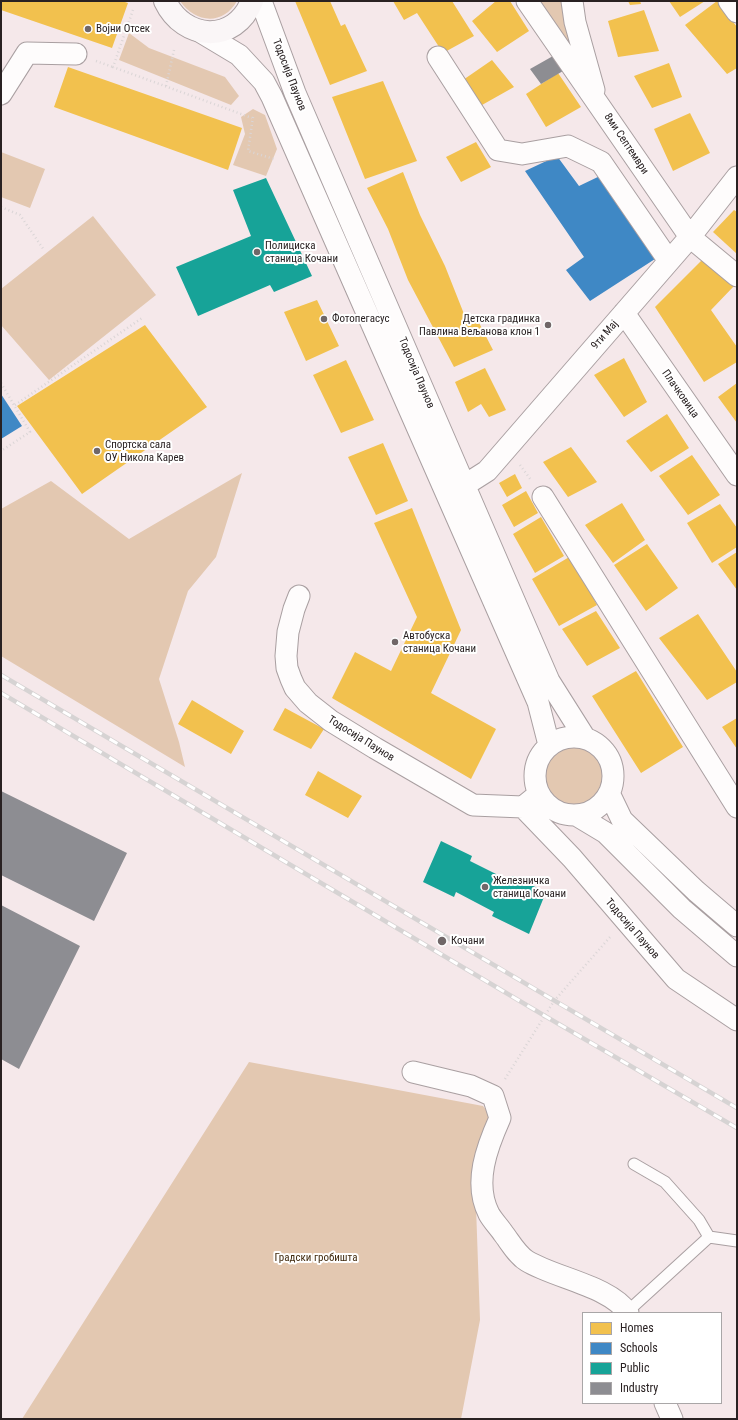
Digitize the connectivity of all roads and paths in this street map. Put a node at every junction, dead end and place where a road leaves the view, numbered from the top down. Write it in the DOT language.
graph roads {
  1 [pos="165,1"];
  2 [pos="252,1"];
  3 [pos="262,1"];
  4 [pos="527,1"];
  5 [pos="572,1"];
  6 [pos="729,1"];
  7 [pos="133,10"];
  8 [pos="737,12"];
  9 [pos="199,31"];
  10 [pos="174,50"];
  11 [pos="76,54"];
  12 [pos="438,57"];
  13 [pos="101,63"];
  14 [pos="113,67"];
  15 [pos="166,86"];
  16 [pos="1,94"];
  17 [pos="597,102"];
  18 [pos="258,113"];
  19 [pos="252,118"];
  20 [pos="271,159"];
  21 [pos="737,177"];
  22 [pos="1,207"];
  23 [pos="690,237"];
  24 [pos="44,250"];
  25 [pos="669,261"];
  26 [pos="737,276"];
  27 [pos="624,312"];
  28 [pos="142,318"];
  29 [pos="1,383"];
  30 [pos="15,405"];
  31 [pos="1,451"];
  32 [pos="737,475"];
  33 [pos="465,485"];
  34 [pos="543,497"];
  35 [pos="299,596"];
  36 [pos="585,738"];
  37 [pos="549,745"];
  38 [pos="609,793"];
  39 [pos="531,800"];
  40 [pos="737,807"];
  41 [pos="576,815"];
  42 [pos="624,920"];
  43 [pos="737,926"];
  44 [pos="737,956"];
  45 [pos="737,1020"];
  46 [pos="413,1072"];
  47 [pos="493,1096"];
  48 [pos="634,1164"];
  49 [pos="709,1237"];
  50 [pos="737,1241"];
  51 [pos="628,1312"];
  52 [pos="665,1404"];
  53 [pos="672,1419"];
  1 -- 9 [label="main road"];
  2 -- 9 [label="main road"];
  3 -- 33 [label="street, Тодосија Паунов"];
  4 -- 17 [label="street, 8ми Септември"];
  5 -- 17 [label="street"];
  6 -- 8 [label="street"];
  7 -- 14 [label="path"];
  9 -- 37 [label="street, Тодосија Паунов"];
  10 -- 15 [label="path"];
  11 -- 16 [label="street"];
  12 -- 25 [label="street"];
  13 -- 14 [label="path"];
  14 -- 15 [label="path"];
  15 -- 19 [label="path"];
  17 -- 23 [label="street, 8ми Септември"];
  18 -- 19 [label="path"];
  19 -- 20 [label="path"];
  21 -- 23 [label="street, 9ти Мај"];
  22 -- 24 [label="path"];
  23 -- 25 [label="street, 9ти Мај"];
  23 -- 26 [label="street, 8ми Септември"];
  25 -- 27 [label="street, 9ти Мај"];
  27 -- 32 [label="street, Плачковица"];
  27 -- 33 [label="street, 9ти Мај"];
  28 -- 30 [label="path"];
  29 -- 30 [label="path"];
  30 -- 31 [label="path"];
  33 -- 36 [label="street, Тодосија Паунов"];
  34 -- 40 [label="street"];
  35 -- 39 [label="street, Тодосија Паунов"];
  36 -- 37 [label="street"];
  36 -- 38 [label="street"];
  37 -- 39 [label="street"];
  38 -- 41 [label="street"];
  38 -- 43 [label="street"];
  39 -- 41 [label="street"];
  39 -- 42 [label="street, Тодосија Паунов"];
  41 -- 44 [label="street"];
  42 -- 45 [label="street, Тодосија Паунов"];
  42 -- 47 [label="path"];
  46 -- 47 [label="street"];
  47 -- 51 [label="street"];
  48 -- 49 [label="lane"];
  49 -- 50 [label="lane"];
  49 -- 51 [label="lane"];
  52 -- 53 [label="street"];
}
